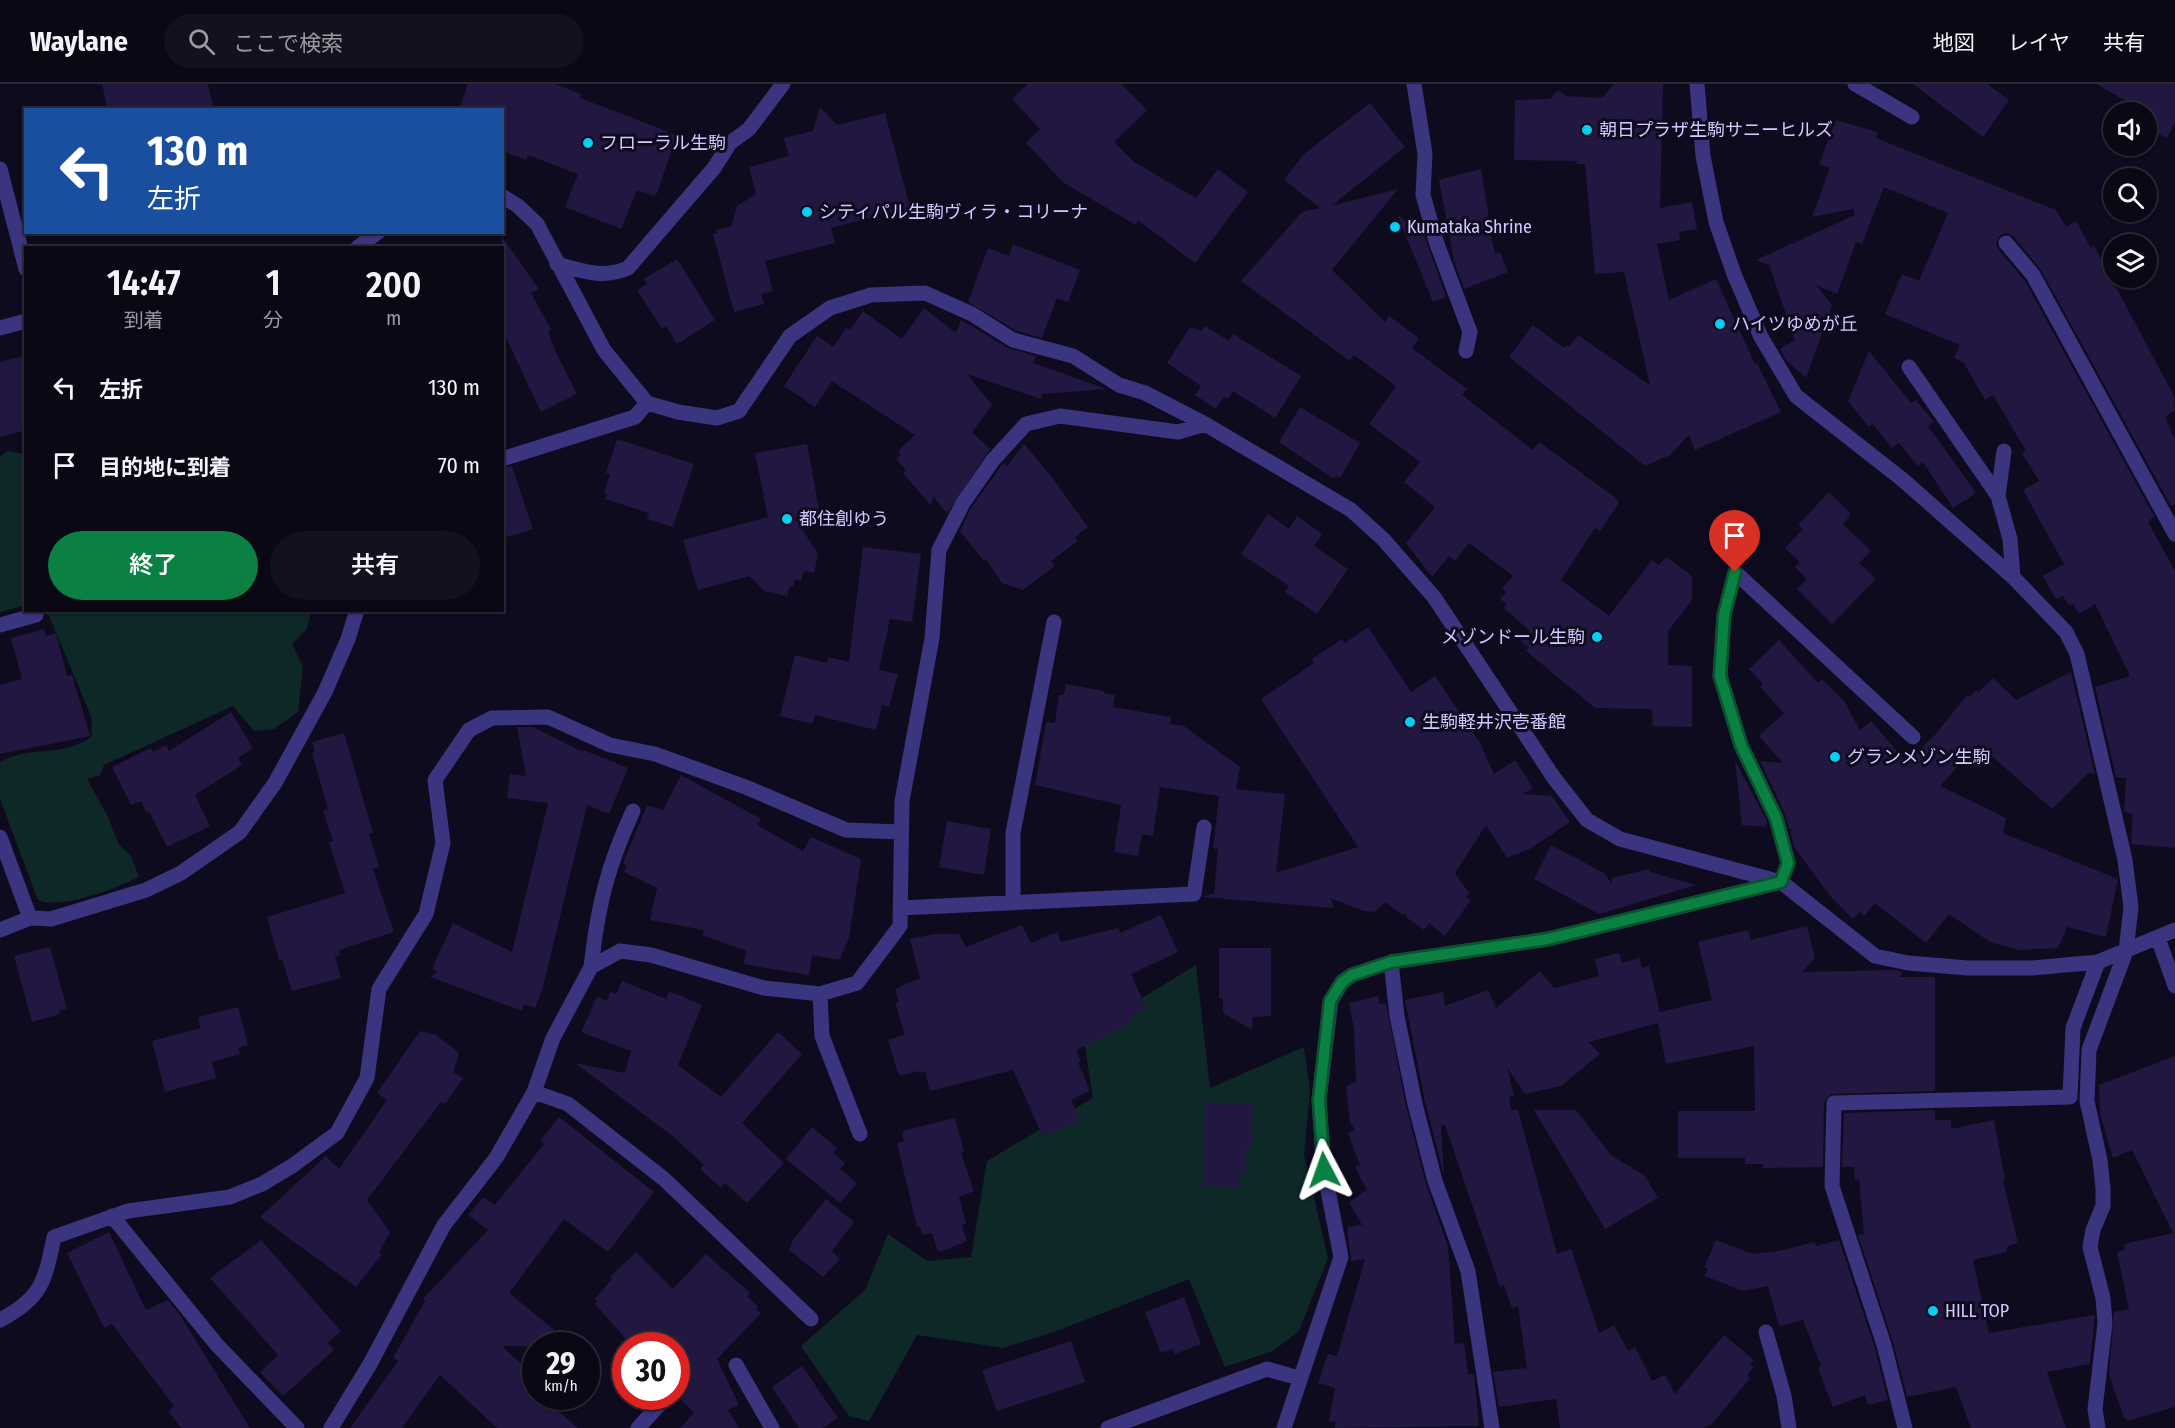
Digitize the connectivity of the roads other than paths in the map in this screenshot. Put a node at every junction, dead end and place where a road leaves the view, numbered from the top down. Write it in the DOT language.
graph roads {
  1 [pos="783,84"];
  2 [pos="1414,84"];
  3 [pos="1697,84"];
  4 [pos="1855,84"];
  5 [pos="1912,117"];
  6 [pos="0,169"];
  7 [pos="504,198"];
  8 [pos="375,234"];
  9 [pos="2006,243"];
  10 [pos="360,246"];
  11 [pos="24,261"];
  12 [pos="557,264"];
  13 [pos="24,322"];
  14 [pos="0,328"];
  15 [pos="1466,351"];
  16 [pos="1909,367"];
  17 [pos="647,404"];
  18 [pos="1205,424"];
  19 [pos="2004,451"];
  20 [pos="504,458"];
  21 [pos="1998,496"];
  22 [pos="2175,534"];
  23 [pos="2013,577"];
  24 [pos="356,612"];
  25 [pos="36,615"];
  26 [pos="1054,622"];
  27 [pos="0,625"];
  28 [pos="1913,737"];
  29 [pos="633,811"];
  30 [pos="1203,827"];
  31 [pos="901,832"];
  32 [pos="0,837"];
  33 [pos="1781,882"];
  34 [pos="1013,902"];
  35 [pos="900,908"];
  36 [pos="30,918"];
  37 [pos="0,930"];
  38 [pos="2175,930"];
  39 [pos="2158,938"];
  40 [pos="2126,951"];
  41 [pos="1391,962"];
  42 [pos="2098,962"];
  43 [pos="591,967"];
  44 [pos="2175,986"];
  45 [pos="820,994"];
  46 [pos="534,1092"];
  47 [pos="860,1134"];
  48 [pos="112,1216"];
  49 [pos="811,1319"];
  50 [pos="0,1320"];
  51 [pos="1766,1332"];
  52 [pos="736,1365"];
  53 [pos="1299,1378"];
  54 [pos="654,1410"];
  55 [pos="297,1428"];
  56 [pos="331,1428"];
  57 [pos="638,1428"];
  58 [pos="772,1428"];
  59 [pos="1108,1428"];
  60 [pos="1284,1428"];
  61 [pos="1492,1428"];
  62 [pos="1790,1428"];
  63 [pos="1905,1428"];
  64 [pos="2098,1428"];
  1 -- 12 [label="street"];
  2 -- 15 [label="street"];
  3 -- 23 [label="street"];
  4 -- 5 [label="street"];
  6 -- 11 [label="street"];
  7 -- 12 [label="street"];
  8 -- 10 [label="street"];
  9 -- 22 [label="street"];
  12 -- 17 [label="street"];
  13 -- 14 [label="street"];
  16 -- 21 [label="street"];
  17 -- 18 [label="street"];
  17 -- 20 [label="street"];
  18 -- 31 [label="street"];
  18 -- 33 [label="street"];
  19 -- 21 [label="street"];
  21 -- 23 [label="street"];
  23 -- 40 [label="street"];
  24 -- 36 [label="street"];
  25 -- 27 [label="street"];
  26 -- 34 [label="street"];
  28 -- 33 [label="street"];
  29 -- 43 [label="street"];
  30 -- 34 [label="street"];
  31 -- 35 [label="street"];
  31 -- 48 [label="street"];
  32 -- 36 [label="street"];
  33 -- 41 [label="street"];
  33 -- 42 [label="street"];
  34 -- 35 [label="street"];
  35 -- 45 [label="street"];
  36 -- 37 [label="street"];
  38 -- 39 [label="street"];
  39 -- 40 [label="street"];
  39 -- 44 [label="street"];
  40 -- 42 [label="street"];
  40 -- 64 [label="street"];
  41 -- 53 [label="street"];
  41 -- 61 [label="street"];
  42 -- 63 [label="street"];
  43 -- 45 [label="street"];
  43 -- 46 [label="street"];
  45 -- 47 [label="street"];
  46 -- 49 [label="street"];
  46 -- 56 [label="street"];
  48 -- 50 [label="street"];
  48 -- 55 [label="street"];
  51 -- 62 [label="street"];
  52 -- 58 [label="street"];
  53 -- 59 [label="street"];
  53 -- 60 [label="street"];
  54 -- 57 [label="street"];
}
